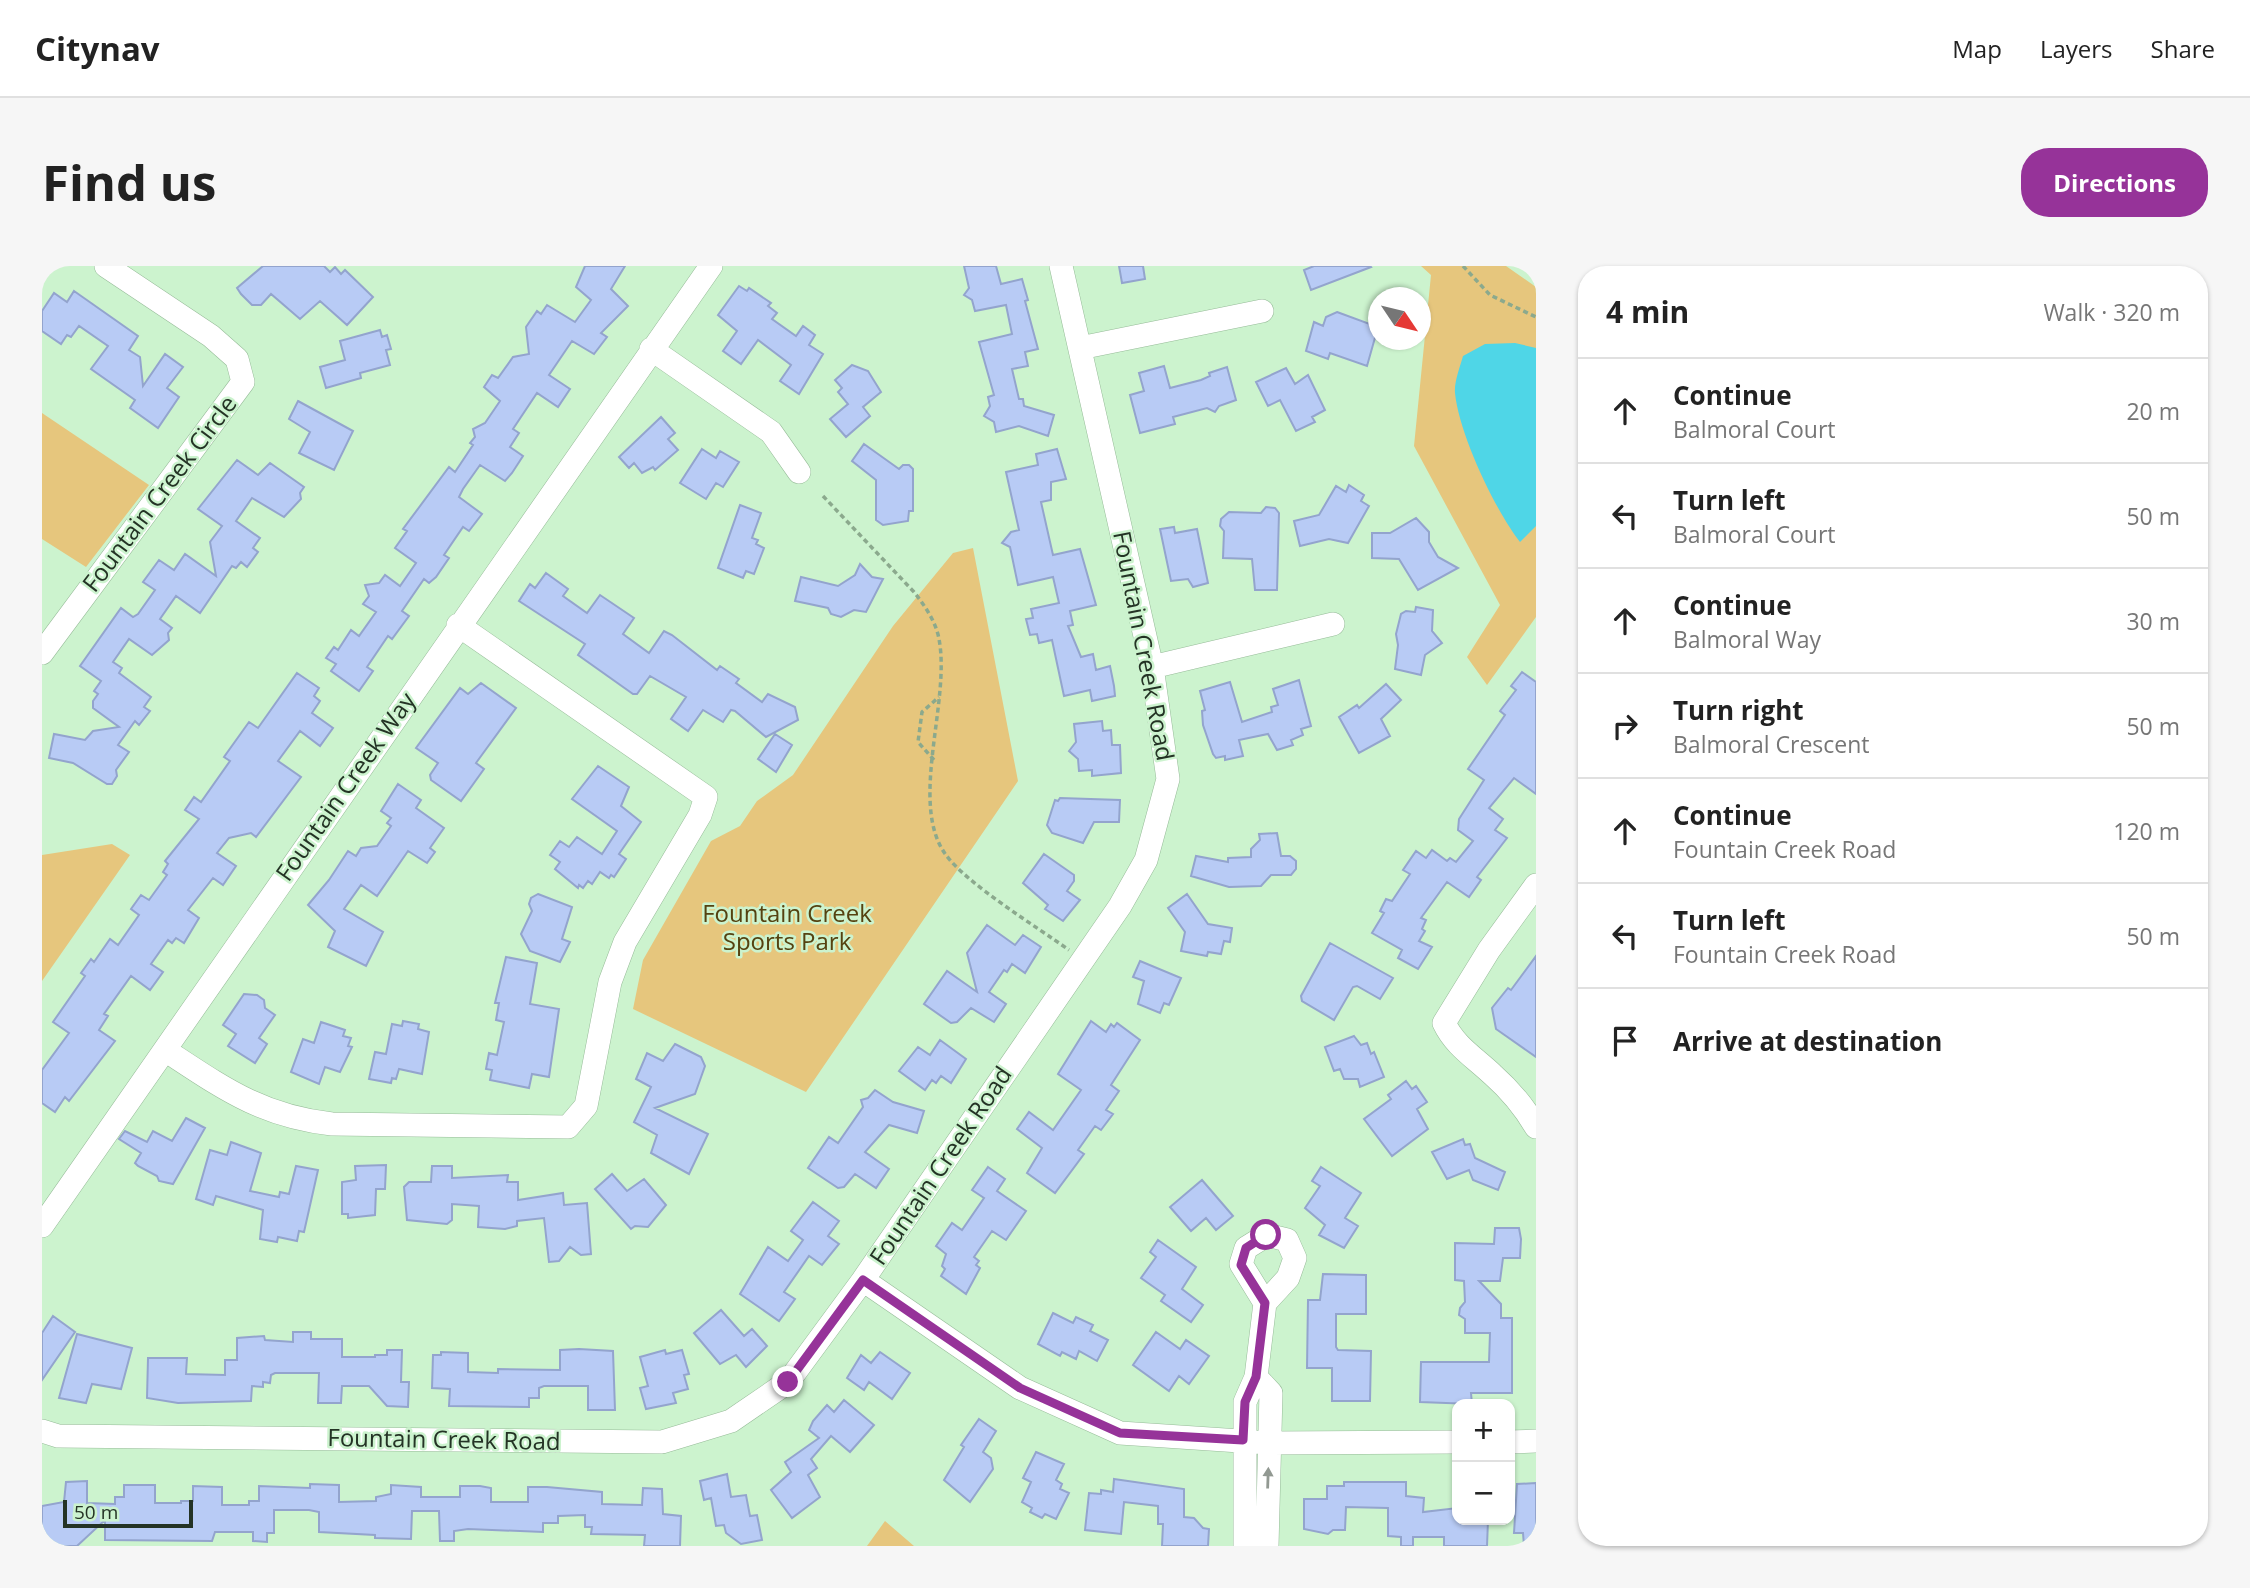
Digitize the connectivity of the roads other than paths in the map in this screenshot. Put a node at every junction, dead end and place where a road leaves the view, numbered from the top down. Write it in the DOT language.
graph roads {
  1 [pos="106,266"];
  2 [pos="711,266"];
  3 [pos="1061,266"];
  4 [pos="1262,311"];
  5 [pos="1080,348"];
  6 [pos="651,349"];
  7 [pos="799,472"];
  8 [pos="1333,624"];
  9 [pos="458,625"];
  10 [pos="42,653"];
  11 [pos="1152,667"];
  12 [pos="1536,885"];
  13 [pos="165,1049"];
  14 [pos="1536,1127"];
  15 [pos="42,1226"];
  16 [pos="863,1280"];
  17 [pos="1265,1303"];
  18 [pos="1256,1377"];
  19 [pos="42,1431"];
  20 [pos="1243,1440"];
  21 [pos="1515,1441"];
  22 [pos="1536,1441"];
  23 [pos="1452,1442"];
  24 [pos="1270,1443"];
  25 [pos="1245,1546"];
  26 [pos="1267,1546"];
  1 -- 10 [label="street, Fountain Creek Circle"];
  2 -- 6 [label="street, Fountain Creek Way"];
  3 -- 5 [label="street, Fountain Creek Road"];
  4 -- 5 [label="street"];
  5 -- 11 [label="street, Fountain Creek Road"];
  6 -- 7 [label="street"];
  6 -- 9 [label="street, Fountain Creek Way"];
  8 -- 11 [label="street"];
  9 -- 13 [label="street, Fountain Creek Way"];
  9 -- 13 [label="street"];
  11 -- 16 [label="street, Fountain Creek Road"];
  12 -- 14 [label="street"];
  13 -- 15 [label="street, Fountain Creek Way"];
  16 -- 19 [label="street, Fountain Creek Road"];
  16 -- 20 [label="street, Fountain Creek Road"];
  17 -- 18 [label="street"];
  18 -- 20 [label="street"];
  18 -- 24 [label="street"];
  20 -- 24 [label="street"];
  20 -- 25 [label="street"];
  21 -- 22 [label="street"];
  23 -- 24 [label="street"];
  26 -- 24 [label="street, one-way"];
}
